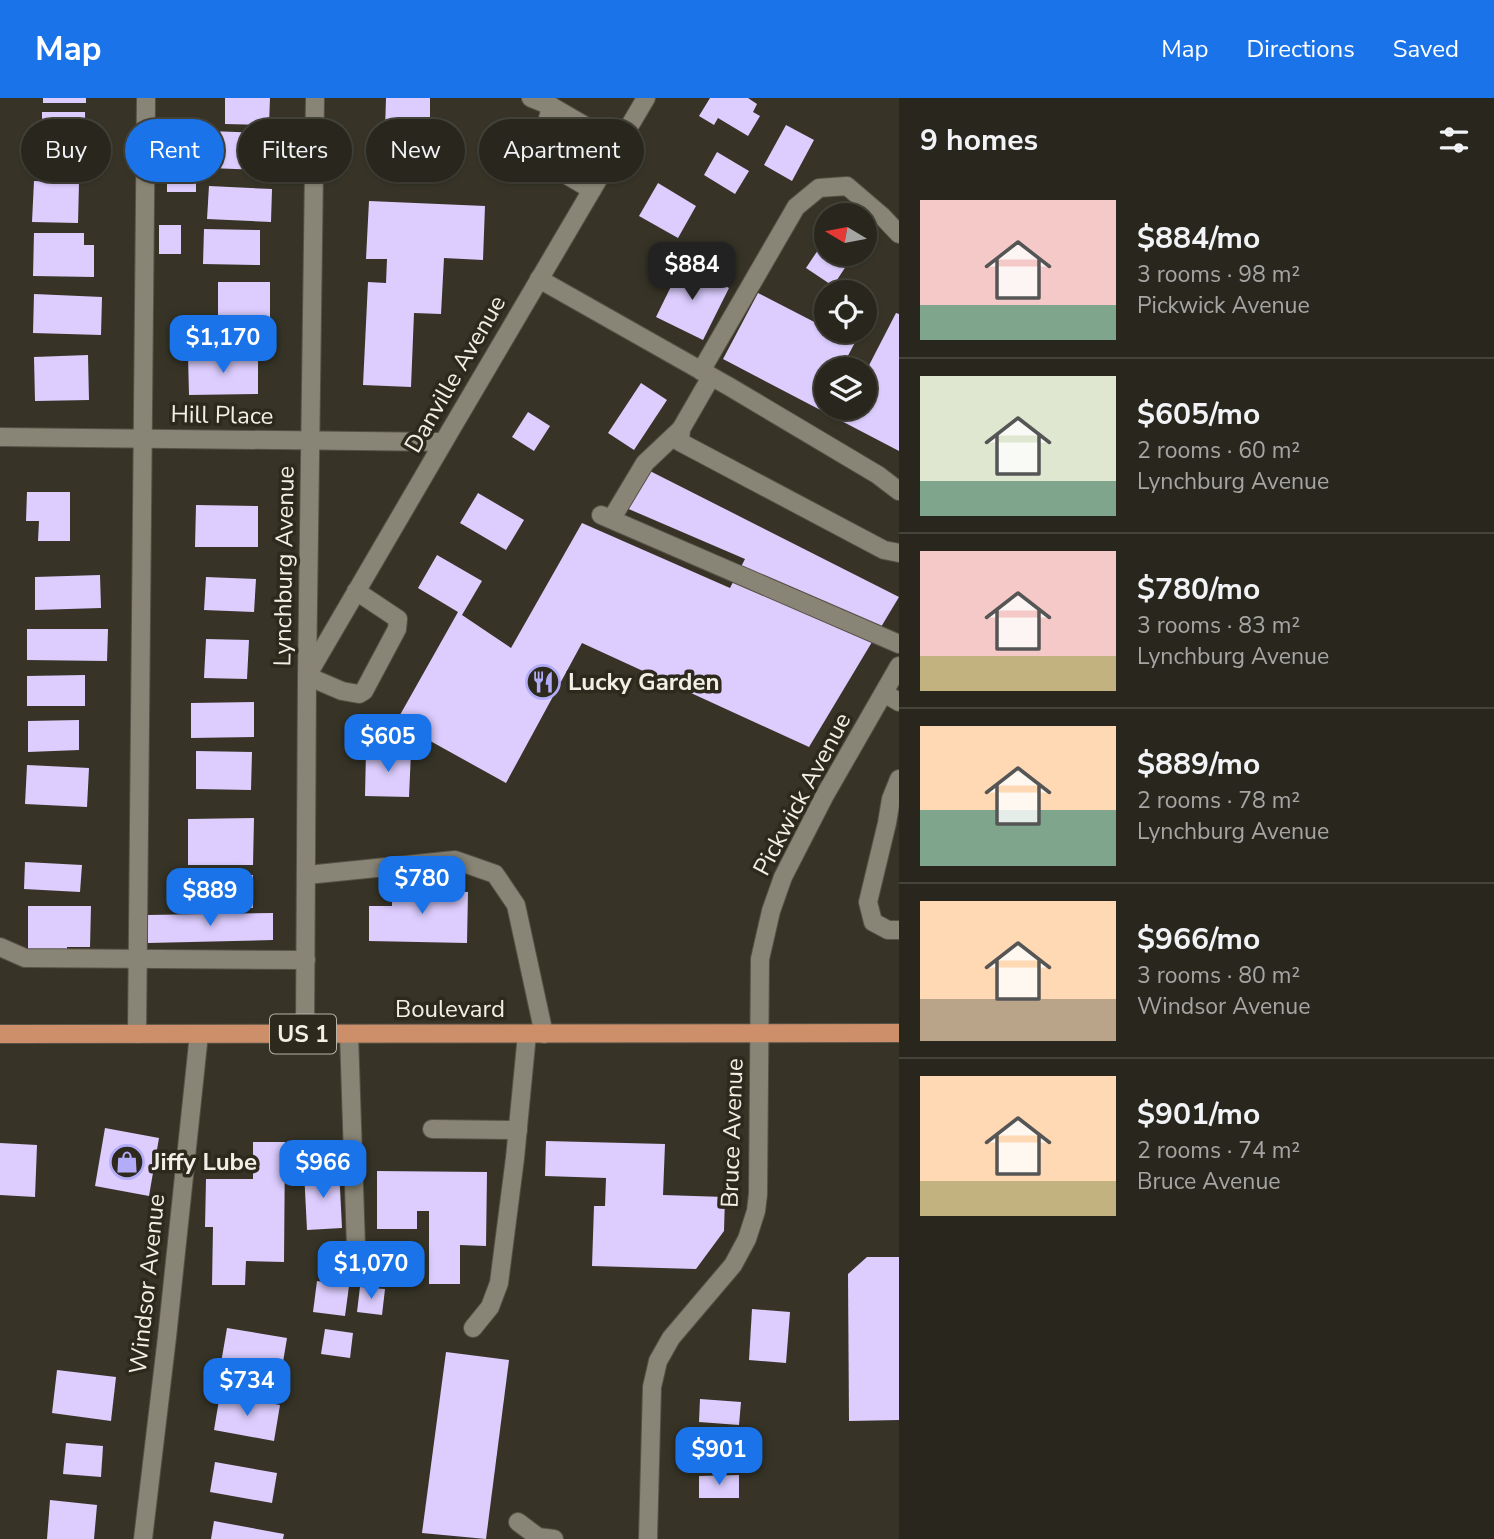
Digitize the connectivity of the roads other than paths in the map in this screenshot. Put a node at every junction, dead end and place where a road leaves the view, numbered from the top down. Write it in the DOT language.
graph roads {
  1 [pos="146,98"];
  2 [pos="315,98"];
  3 [pos="531,98"];
  4 [pos="646,98"];
  5 [pos="551,106"];
  6 [pos="573,119"];
  7 [pos="633,119"];
  8 [pos="597,182"];
  9 [pos="592,190"];
  10 [pos="899,234"];
  11 [pos="539,279"];
  12 [pos="706,374"];
  13 [pos="681,429"];
  14 [pos="0,437"];
  15 [pos="142,439"];
  16 [pos="310,441"];
  17 [pos="443,442"];
  18 [pos="899,491"];
  19 [pos="899,554"];
  20 [pos="356,592"];
  21 [pos="899,644"];
  22 [pos="899,666"];
  23 [pos="307,676"];
  24 [pos="891,697"];
  25 [pos="899,779"];
  26 [pos="307,875"];
  27 [pos="899,930"];
  28 [pos="0,947"];
  29 [pos="138,958"];
  30 [pos="306,960"];
  31 [pos="760,1033"];
  32 [pos="899,1033"];
  33 [pos="0,1034"];
  34 [pos="137,1034"];
  35 [pos="198,1034"];
  36 [pos="305,1034"];
  37 [pos="349,1034"];
  38 [pos="535,1034"];
  39 [pos="432,1129"];
  40 [pos="518,1130"];
  41 [pos="357,1277"];
  42 [pos="473,1328"];
  43 [pos="518,1522"];
  44 [pos="143,1539"];
  45 [pos="554,1539"];
  46 [pos="648,1539"];
  1 -- 15 [label="street"];
  2 -- 16 [label="street, Lynchburg Avenue"];
  3 -- 5 [label="street"];
  4 -- 7 [label="street, Danville Avenue"];
  5 -- 6 [label="street"];
  5 -- 9 [label="street"];
  8 -- 9 [label="street, Danville Avenue"];
  9 -- 11 [label="street, Danville Avenue"];
  10 -- 12 [label="street"];
  11 -- 12 [label="street"];
  11 -- 17 [label="street, Danville Avenue"];
  12 -- 13 [label="street"];
  12 -- 18 [label="street"];
  13 -- 19 [label="street"];
  13 -- 21 [label="street"];
  14 -- 15 [label="street, Hill Place"];
  15 -- 16 [label="street, Hill Place"];
  15 -- 29 [label="street"];
  16 -- 17 [label="street, Hill Place"];
  16 -- 23 [label="street, Lynchburg Avenue"];
  17 -- 20 [label="street, Danville Avenue"];
  20 -- 23 [label="street, Danville Avenue"];
  20 -- 23 [label="street"];
  22 -- 24 [label="street, Pickwick Avenue"];
  23 -- 26 [label="street, Lynchburg Avenue"];
  24 -- 31 [label="street, Pickwick Avenue"];
  25 -- 27 [label="street"];
  26 -- 30 [label="street, Lynchburg Avenue"];
  26 -- 38 [label="street"];
  28 -- 29 [label="street"];
  29 -- 30 [label="street"];
  29 -- 34 [label="street"];
  30 -- 36 [label="street, Lynchburg Avenue"];
  31 -- 32 [label="main road, Boulevard / US 1"];
  31 -- 38 [label="main road, Boulevard / US 1"];
  31 -- 46 [label="street, Bruce Avenue"];
  33 -- 34 [label="main road, Boulevard / US 1"];
  34 -- 35 [label="main road, Boulevard / US 1"];
  35 -- 36 [label="main road, Boulevard / US 1"];
  35 -- 44 [label="street, Windsor Avenue"];
  36 -- 37 [label="main road, Boulevard / US 1"];
  37 -- 38 [label="main road, Boulevard / US 1"];
  37 -- 41 [label="street"];
  38 -- 40 [label="street"];
  39 -- 40 [label="street"];
  40 -- 42 [label="street"];
  43 -- 45 [label="street"];
}
